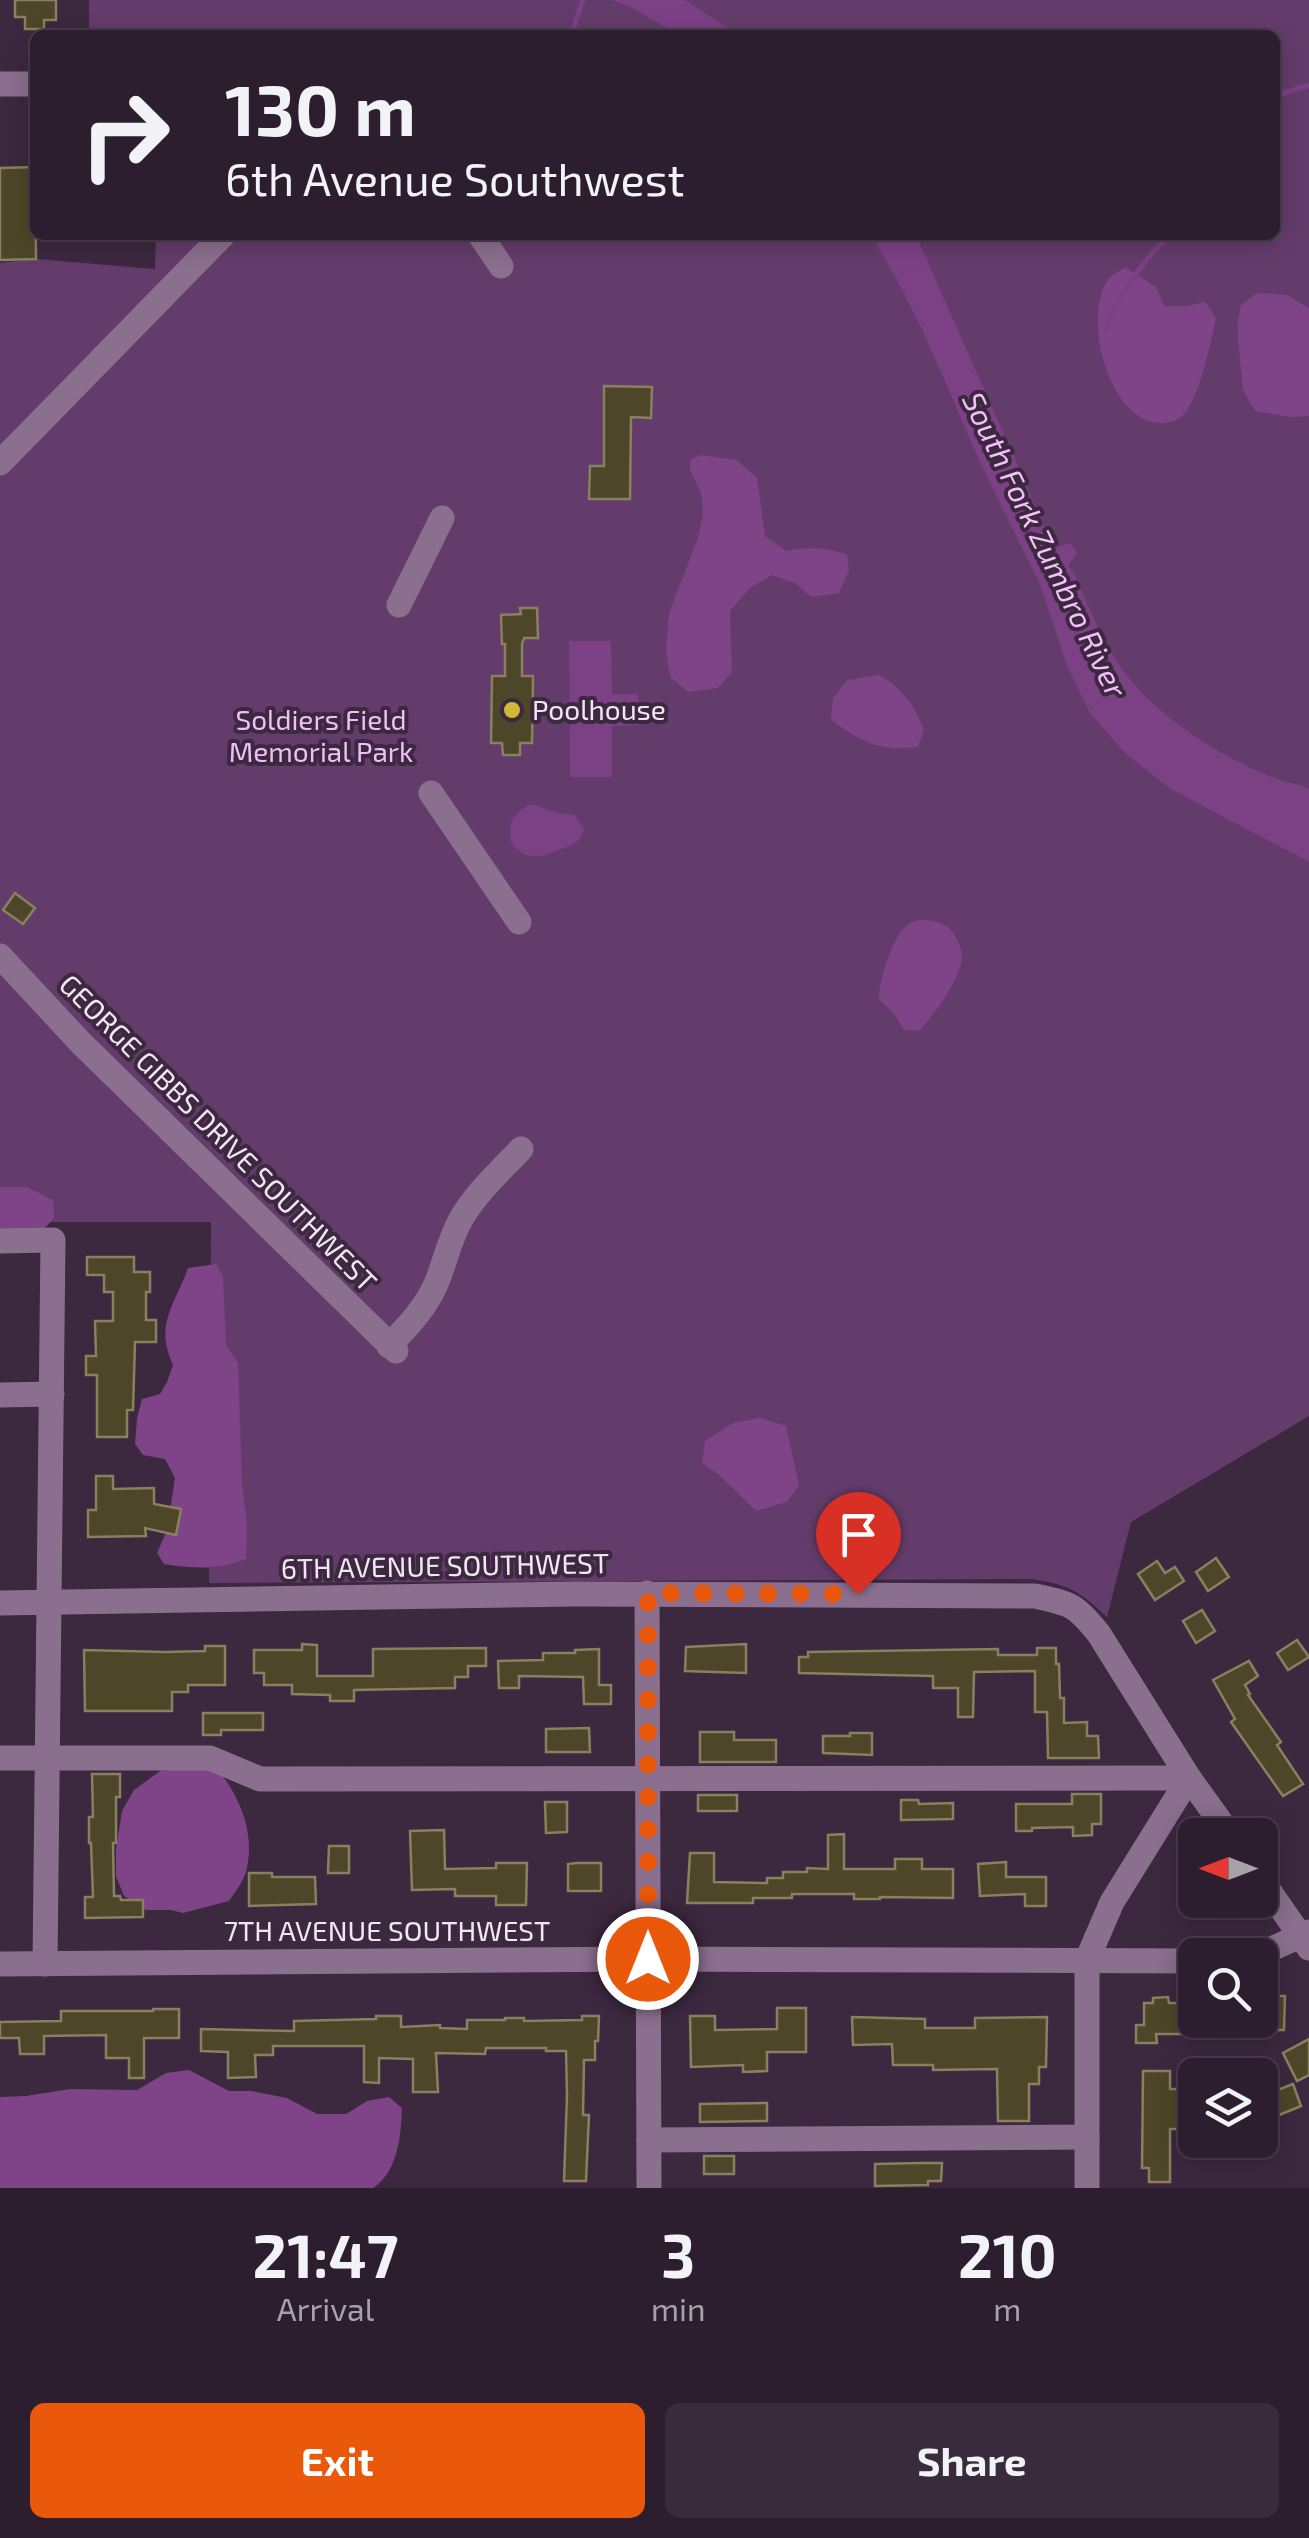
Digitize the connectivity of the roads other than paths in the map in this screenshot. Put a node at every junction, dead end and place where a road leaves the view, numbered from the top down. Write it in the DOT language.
graph roads {
  1 [pos="0,84"];
  2 [pos="30,84"];
  3 [pos="218,240"];
  4 [pos="483,240"];
  5 [pos="501,266"];
  6 [pos="0,463"];
  7 [pos="442,518"];
  8 [pos="399,605"];
  9 [pos="432,793"];
  10 [pos="519,922"];
  11 [pos="0,956"];
  12 [pos="522,1149"];
  13 [pos="0,1241"];
  14 [pos="52,1394"];
  15 [pos="0,1395"];
  16 [pos="648,1593"];
  17 [pos="50,1602"];
  18 [pos="0,1603"];
  19 [pos="0,1758"];
  20 [pos="48,1758"];
  21 [pos="1190,1778"];
  22 [pos="648,1779"];
  23 [pos="1218,1818"];
  24 [pos="1278,1901"];
  25 [pos="1307,1939"];
  26 [pos="1278,1948"];
  27 [pos="648,1959"];
  28 [pos="1087,1960"];
  29 [pos="1178,1961"];
  30 [pos="0,1964"];
  31 [pos="45,1964"];
  32 [pos="1087,2137"];
  33 [pos="649,2140"];
  34 [pos="649,2188"];
  35 [pos="1087,2188"];
  1 -- 2 [label="street"];
  3 -- 6 [label="street"];
  4 -- 5 [label="street"];
  7 -- 8 [label="street"];
  9 -- 10 [label="street"];
  11 -- 12 [label="street, GEORGE GIBBS DRIVE SOUTHWEST"];
  13 -- 14 [label="street"];
  14 -- 15 [label="street"];
  14 -- 17 [label="street"];
  16 -- 17 [label="street, 6TH AVENUE SOUTHWEST"];
  16 -- 21 [label="street, 6TH AVENUE SOUTHWEST"];
  16 -- 22 [label="street"];
  17 -- 18 [label="street, 6TH AVENUE SOUTHWEST"];
  17 -- 20 [label="street"];
  19 -- 20 [label="street"];
  20 -- 22 [label="street"];
  20 -- 31 [label="street"];
  21 -- 22 [label="street"];
  21 -- 23 [label="street"];
  21 -- 28 [label="street"];
  22 -- 27 [label="street"];
  24 -- 25 [label="street"];
  25 -- 26 [label="street"];
  27 -- 28 [label="street, 7TH AVENUE SOUTHWEST"];
  27 -- 31 [label="street, 7TH AVENUE SOUTHWEST"];
  27 -- 33 [label="street"];
  28 -- 29 [label="street, 7TH AVENUE SOUTHWEST"];
  28 -- 32 [label="street"];
  30 -- 31 [label="street, 7TH AVENUE SOUTHWEST"];
  32 -- 33 [label="street"];
  32 -- 35 [label="street"];
  33 -- 34 [label="street"];
}
